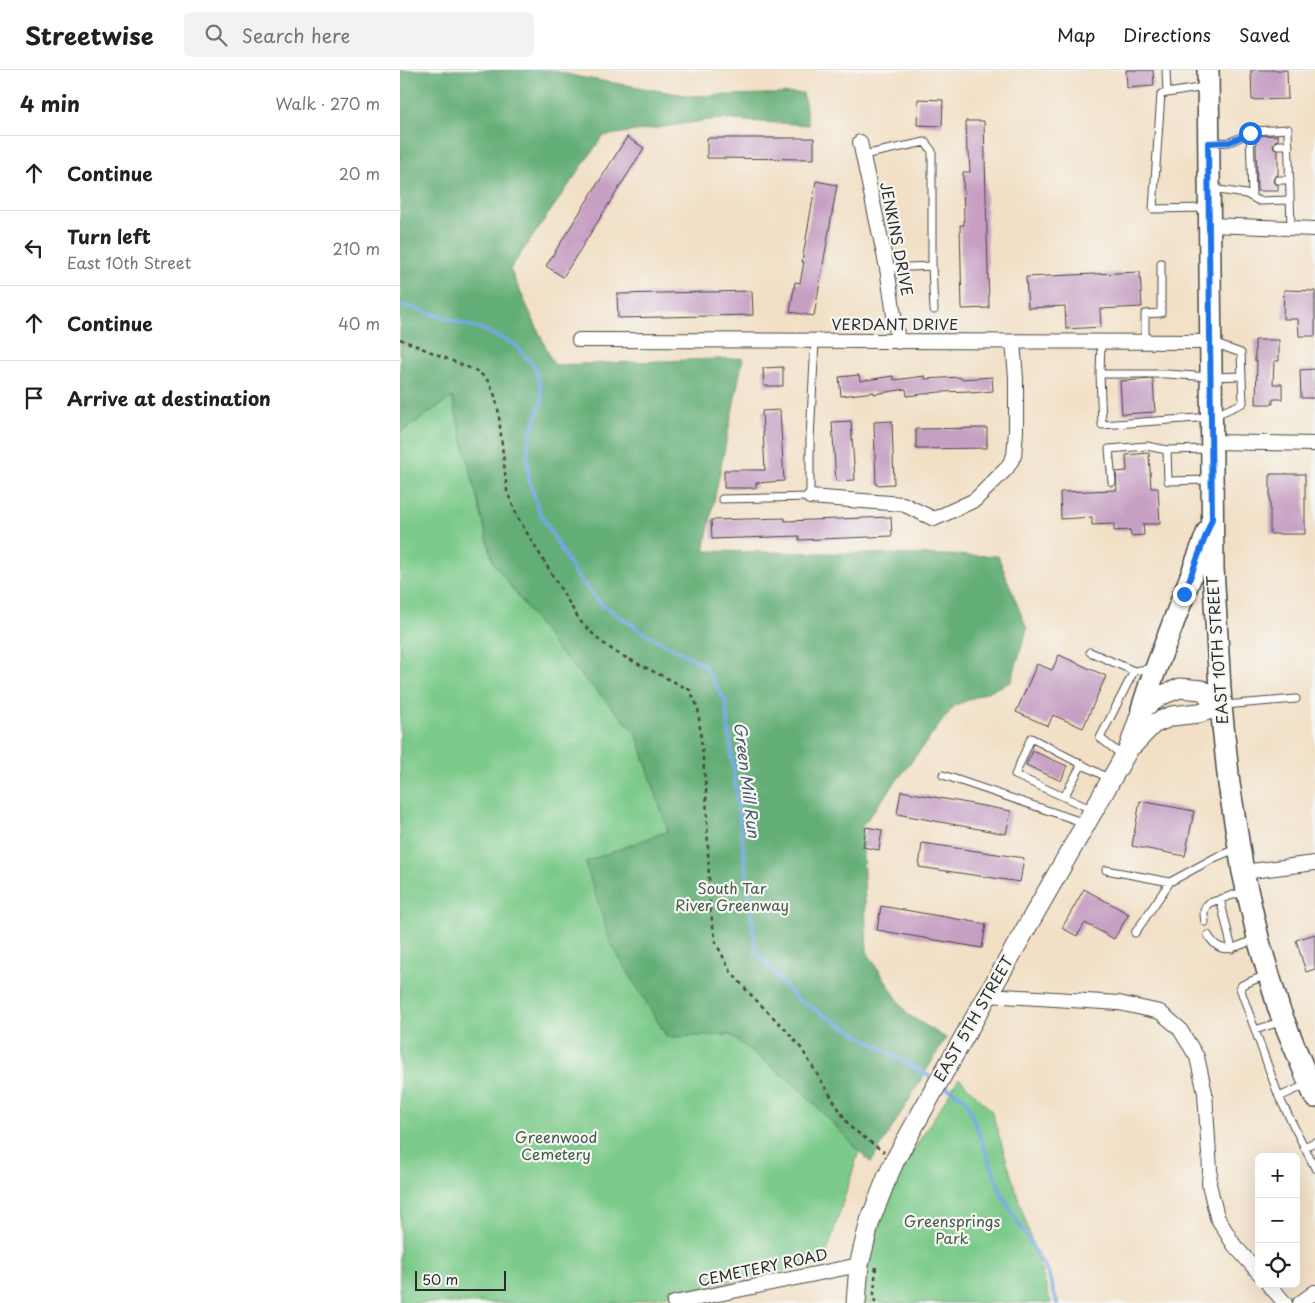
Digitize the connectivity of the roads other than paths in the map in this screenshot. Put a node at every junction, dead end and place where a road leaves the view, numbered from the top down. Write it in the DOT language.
graph roads {
  1 [pos="1166,70"];
  2 [pos="1208,78"];
  3 [pos="1167,93"];
  4 [pos="1250,133"];
  5 [pos="1208,143"];
  6 [pos="1278,145"];
  7 [pos="1289,145"];
  8 [pos="862,149"];
  9 [pos="1278,180"];
  10 [pos="1290,180"];
  11 [pos="1252,197"];
  12 [pos="1290,200"];
  13 [pos="1209,207"];
  14 [pos="1291,228"];
  15 [pos="1315,229"];
  16 [pos="1161,263"];
  17 [pos="932,266"];
  18 [pos="887,268"];
  19 [pos="934,310"];
  20 [pos="579,340"];
  21 [pos="815,341"];
  22 [pos="898,342"];
  23 [pos="1013,342"];
  24 [pos="1101,342"];
  25 [pos="1146,342"];
  26 [pos="1210,342"];
  27 [pos="1100,374"];
  28 [pos="1210,376"];
  29 [pos="1242,376"];
  30 [pos="1211,417"];
  31 [pos="1315,444"];
  32 [pos="1211,446"];
  33 [pos="1167,450"];
  34 [pos="1212,480"];
  35 [pos="1112,482"];
  36 [pos="810,497"];
  37 [pos="722,499"];
  38 [pos="1212,519"];
  39 [pos="1090,652"];
  40 [pos="1156,667"];
  41 [pos="1134,671"];
  42 [pos="1296,699"];
  43 [pos="1221,706"];
  44 [pos="1142,709"];
  45 [pos="1126,753"];
  46 [pos="1082,764"];
  47 [pos="942,775"];
  48 [pos="1111,779"];
  49 [pos="1064,797"];
  50 [pos="1089,817"];
  51 [pos="1238,848"];
  52 [pos="1315,864"];
  53 [pos="1106,870"];
  54 [pos="1245,881"];
  55 [pos="1170,882"];
  56 [pos="1220,899"];
  57 [pos="1205,922"];
  58 [pos="1135,933"];
  59 [pos="1208,935"];
  60 [pos="1258,938"];
  61 [pos="1232,949"];
  62 [pos="1268,974"];
  63 [pos="988,995"];
  64 [pos="1284,1020"];
  65 [pos="1255,1030"];
  66 [pos="1312,1090"];
  67 [pos="1279,1097"];
  68 [pos="1315,1142"];
  69 [pos="1304,1147"];
  70 [pos="1315,1168"];
  71 [pos="859,1265"];
  72 [pos="1255,1269"];
  73 [pos="1272,1288"];
  74 [pos="1315,1292"];
  75 [pos="674,1303"];
  76 [pos="856,1303"];
  77 [pos="1285,1303"];
  78 [pos="1300,1303"];
  1 -- 3 [label="lane"];
  2 -- 3 [label="lane"];
  2 -- 5 [label="main road, EAST 10TH STREET"];
  3 -- 13 [label="lane"];
  4 -- 5 [label="lane"];
  4 -- 7 [label="lane"];
  4 -- 11 [label="lane"];
  5 -- 13 [label="main road, EAST 10TH STREET"];
  6 -- 7 [label="lane"];
  7 -- 10 [label="lane"];
  8 -- 17 [label="lane"];
  8 -- 18 [label="street, JENKINS DRIVE"];
  9 -- 10 [label="lane"];
  10 -- 12 [label="lane"];
  11 -- 12 [label="lane"];
  11 -- 13 [label="lane"];
  12 -- 14 [label="lane"];
  13 -- 14 [label="street"];
  13 -- 26 [label="main road, EAST 10TH STREET"];
  14 -- 15 [label="street"];
  16 -- 25 [label="lane"];
  17 -- 18 [label="lane"];
  17 -- 19 [label="lane"];
  18 -- 22 [label="street, JENKINS DRIVE"];
  20 -- 21 [label="street, VERDANT DRIVE"];
  21 -- 22 [label="street, VERDANT DRIVE"];
  21 -- 36 [label="lane"];
  22 -- 23 [label="street, VERDANT DRIVE"];
  23 -- 24 [label="street, VERDANT DRIVE"];
  23 -- 36 [label="street"];
  24 -- 25 [label="street, VERDANT DRIVE"];
  24 -- 27 [label="lane"];
  25 -- 26 [label="street, VERDANT DRIVE"];
  26 -- 28 [label="main road, EAST 10TH STREET"];
  26 -- 29 [label="lane"];
  27 -- 28 [label="lane"];
  27 -- 30 [label="lane"];
  28 -- 29 [label="lane"];
  28 -- 30 [label="main road, EAST 10TH STREET"];
  29 -- 30 [label="lane"];
  30 -- 32 [label="main road, EAST 10TH STREET"];
  31 -- 32 [label="street"];
  32 -- 33 [label="lane"];
  32 -- 34 [label="main road, EAST 10TH STREET"];
  33 -- 34 [label="lane"];
  33 -- 35 [label="lane"];
  34 -- 38 [label="main road, EAST 10TH STREET"];
  36 -- 37 [label="lane"];
  38 -- 40 [label="main road"];
  38 -- 43 [label="main road, EAST 10TH STREET"];
  39 -- 41 [label="lane"];
  40 -- 41 [label="lane"];
  40 -- 44 [label="main road"];
  41 -- 45 [label="lane"];
  42 -- 43 [label="lane"];
  43 -- 44 [label="main road"];
  43 -- 45 [label="main road, EAST 5TH STREET"];
  43 -- 51 [label="main road, EAST 10TH STREET"];
  44 -- 45 [label="main road, EAST 5TH STREET"];
  45 -- 48 [label="main road, EAST 5TH STREET"];
  46 -- 48 [label="lane"];
  46 -- 49 [label="lane"];
  46 -- 49 [label="lane"];
  47 -- 50 [label="lane"];
  48 -- 50 [label="main road, EAST 5TH STREET"];
  49 -- 50 [label="lane"];
  50 -- 63 [label="main road, EAST 5TH STREET"];
  51 -- 54 [label="main road, EAST 10TH STREET"];
  51 -- 55 [label="lane"];
  52 -- 54 [label="street"];
  53 -- 55 [label="lane"];
  54 -- 56 [label="lane"];
  54 -- 60 [label="main road, EAST 10TH STREET"];
  55 -- 58 [label="lane"];
  56 -- 57 [label="lane"];
  56 -- 61 [label="lane"];
  59 -- 61 [label="lane"];
  60 -- 61 [label="lane"];
  60 -- 62 [label="main road, EAST 10TH STREET"];
  62 -- 64 [label="main road, EAST 10TH STREET"];
  62 -- 65 [label="lane"];
  63 -- 71 [label="main road, EAST 5TH STREET"];
  63 -- 72 [label="street"];
  64 -- 65 [label="lane"];
  64 -- 66 [label="main road, EAST 10TH STREET"];
  65 -- 67 [label="lane"];
  66 -- 67 [label="lane"];
  67 -- 69 [label="lane"];
  68 -- 69 [label="lane"];
  69 -- 70 [label="lane"];
  71 -- 75 [label="street, CEMETERY ROAD"];
  71 -- 76 [label="main road, EAST 5TH STREET"];
  73 -- 77 [label="street"];
  74 -- 78 [label="street"];
}
